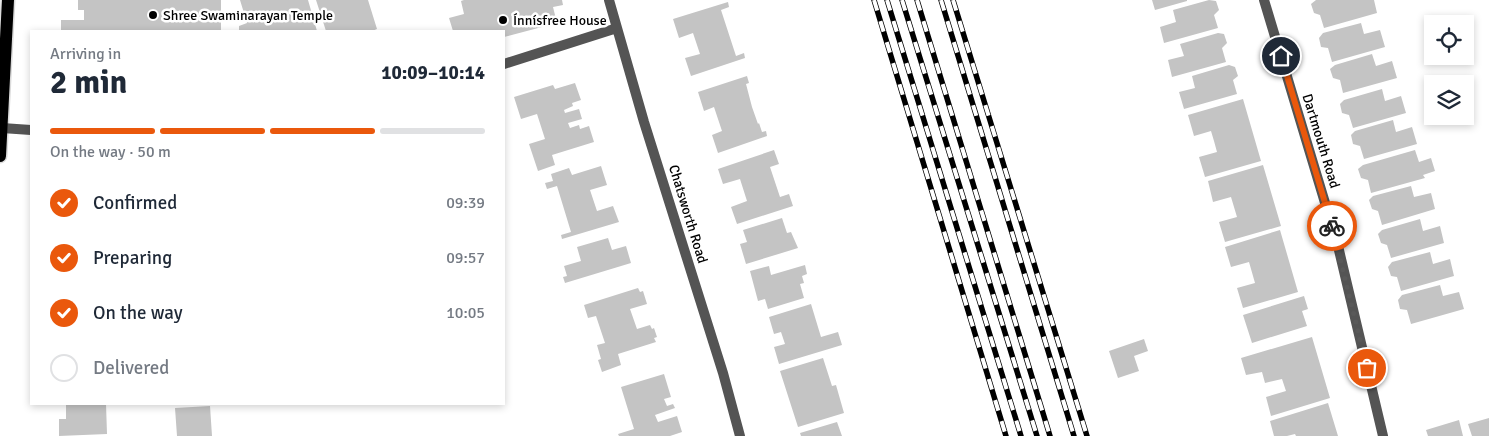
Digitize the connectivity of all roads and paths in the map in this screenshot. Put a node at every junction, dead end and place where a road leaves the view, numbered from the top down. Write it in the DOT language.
graph roads {
  1 [pos="8,0"];
  2 [pos="609,0"];
  3 [pos="1264,0"];
  4 [pos="617,28"];
  5 [pos="505,64"];
  6 [pos="2,128"];
  7 [pos="30,130"];
  8 [pos="0,156"];
  9 [pos="740,436"];
  10 [pos="1383,436"];
  1 -- 6 [label="main road"];
  2 -- 4 [label="street, Chatsworth Road"];
  3 -- 10 [label="street, Dartmouth Road"];
  4 -- 5 [label="street"];
  4 -- 9 [label="street, Chatsworth Road"];
  6 -- 7 [label="street"];
  6 -- 8 [label="main road"];
}
